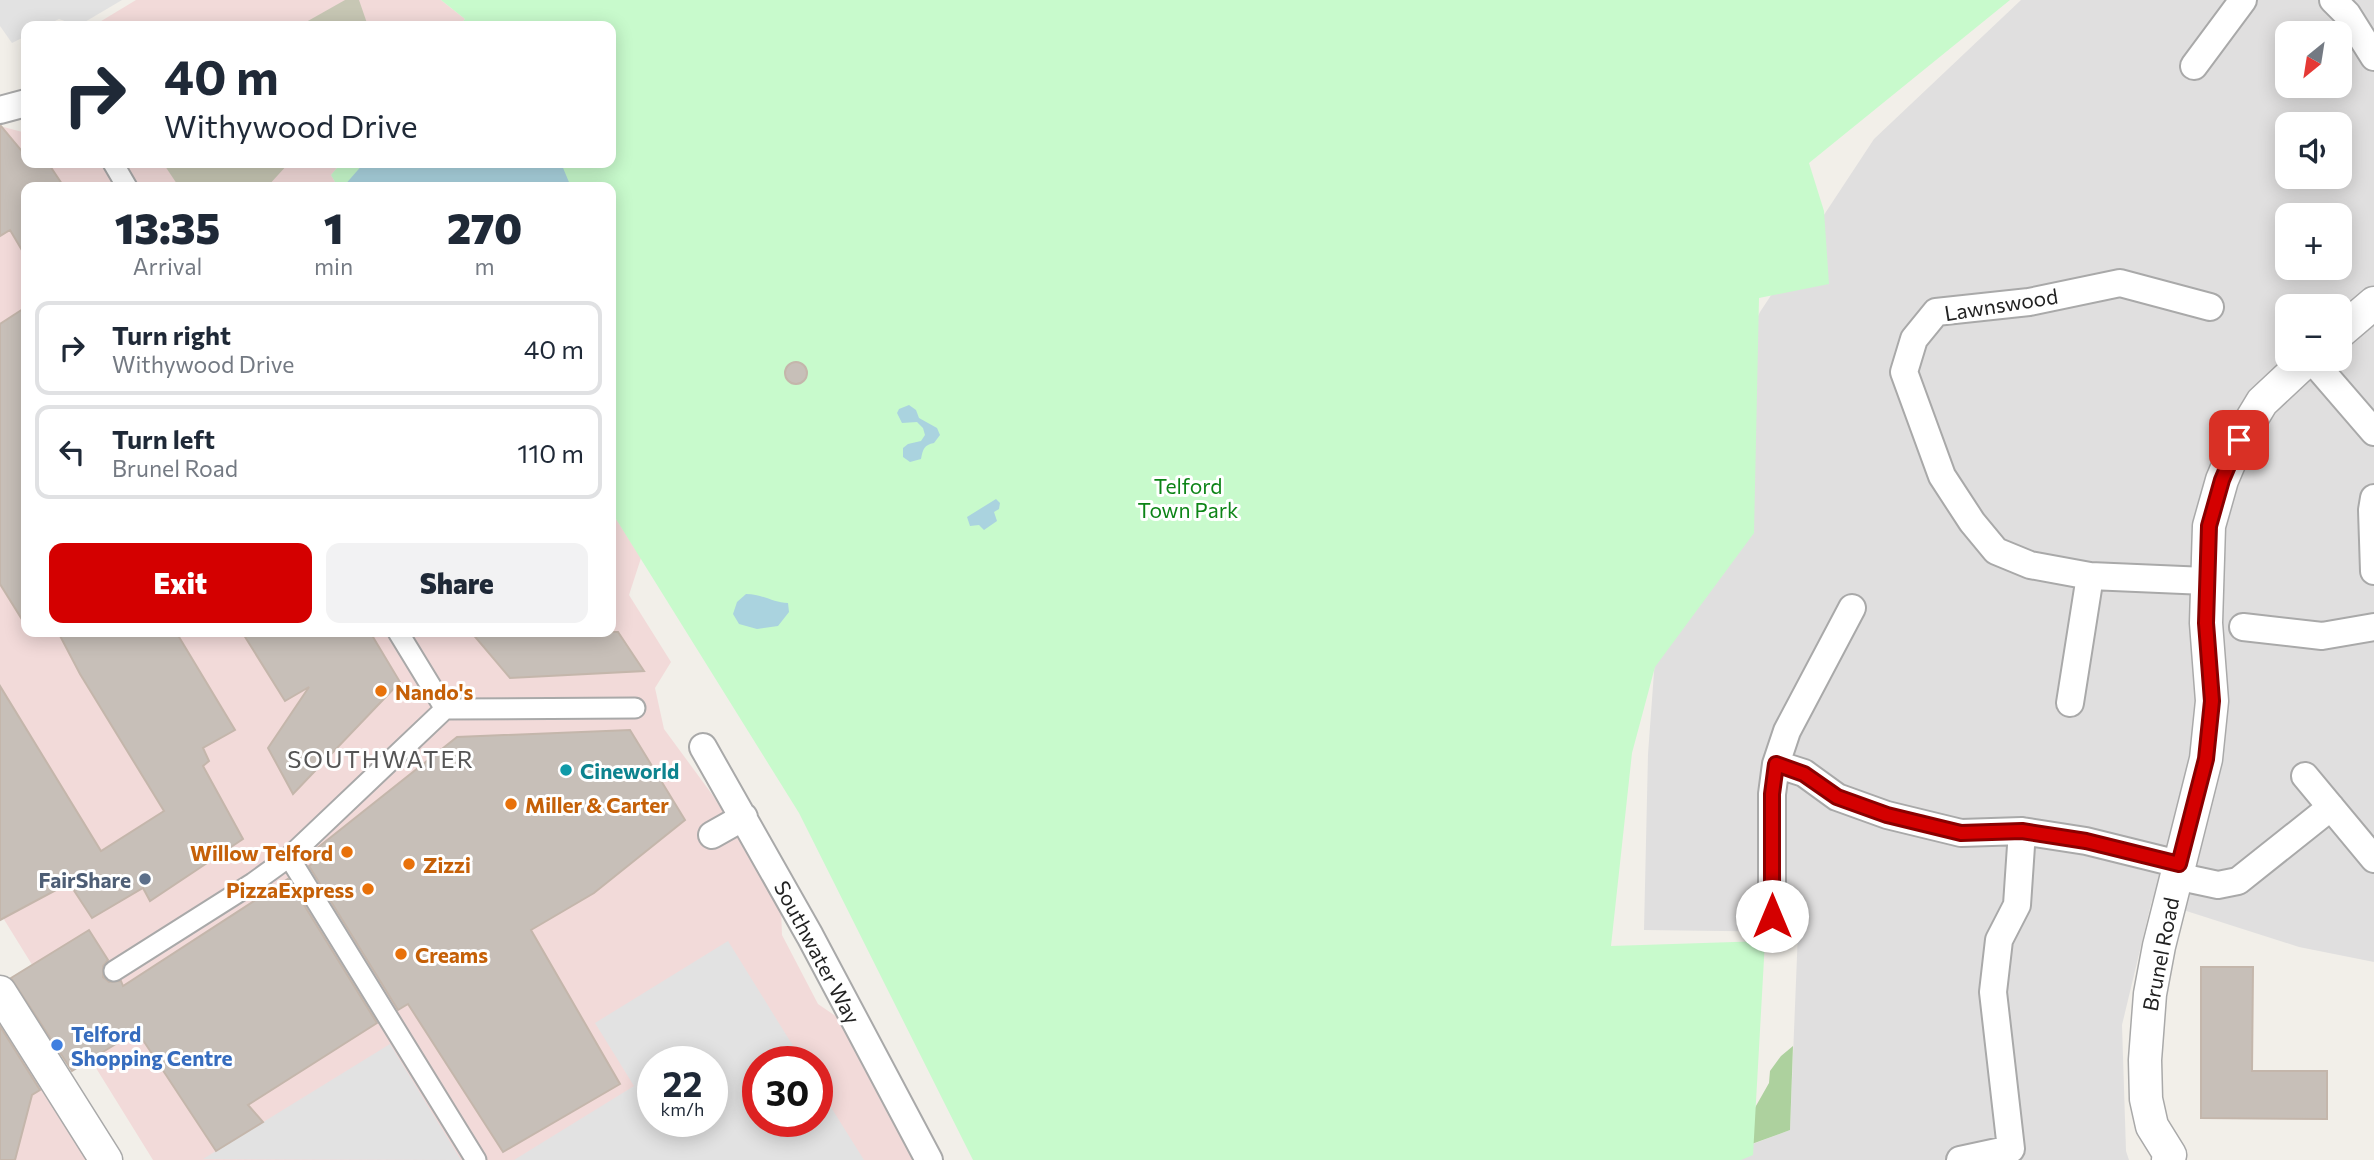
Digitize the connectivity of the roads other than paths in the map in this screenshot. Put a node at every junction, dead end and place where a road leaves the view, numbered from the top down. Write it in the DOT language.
graph roads {
  1 [pos="2243,0"];
  2 [pos="2333,0"];
  3 [pos="2374,57"];
  4 [pos="2194,66"];
  5 [pos="21,104"];
  6 [pos="0,110"];
  7 [pos="2374,303"];
  8 [pos="2210,307"];
  9 [pos="2352,322"];
  10 [pos="2297,371"];
  11 [pos="2321,371"];
  12 [pos="2374,432"];
  13 [pos="2374,498"];
  14 [pos="2374,571"];
  15 [pos="2090,576"];
  16 [pos="2206,581"];
  17 [pos="1852,608"];
  18 [pos="2244,627"];
  19 [pos="2374,627"];
  20 [pos="401,637"];
  21 [pos="2070,703"];
  22 [pos="635,708"];
  23 [pos="445,709"];
  24 [pos="704,747"];
  25 [pos="1776,764"];
  26 [pos="2305,776"];
  27 [pos="2331,807"];
  28 [pos="744,817"];
  29 [pos="2022,831"];
  30 [pos="712,835"];
  31 [pos="289,856"];
  32 [pos="2374,859"];
  33 [pos="2177,870"];
  34 [pos="1772,916"];
  35 [pos="114,971"];
  36 [pos="0,992"];
  37 [pos="2011,1154"];
  38 [pos="106,1160"];
  39 [pos="476,1160"];
  40 [pos="929,1160"];
  41 [pos="1960,1160"];
  42 [pos="2168,1160"];
  1 -- 4 [label="street"];
  2 -- 3 [label="street"];
  5 -- 6 [label="street"];
  7 -- 9 [label="street"];
  8 -- 15 [label="street, Lawnswood"];
  10 -- 16 [label="street, Brunel Road"];
  11 -- 12 [label="street"];
  13 -- 14 [label="street"];
  15 -- 16 [label="street, Lawnswood"];
  15 -- 21 [label="street"];
  16 -- 33 [label="street, Brunel Road"];
  17 -- 25 [label="street"];
  18 -- 19 [label="street"];
  20 -- 23 [label="street"];
  22 -- 23 [label="street"];
  23 -- 31 [label="street"];
  24 -- 28 [label="street, Southwater Way"];
  25 -- 29 [label="street"];
  25 -- 34 [label="street"];
  26 -- 27 [label="street"];
  27 -- 32 [label="street"];
  27 -- 33 [label="street"];
  28 -- 30 [label="street"];
  28 -- 40 [label="street, Southwater Way"];
  29 -- 33 [label="street"];
  29 -- 37 [label="street"];
  31 -- 35 [label="street"];
  31 -- 39 [label="street"];
  33 -- 42 [label="street, Brunel Road"];
  36 -- 38 [label="street"];
  37 -- 41 [label="street"];
}
